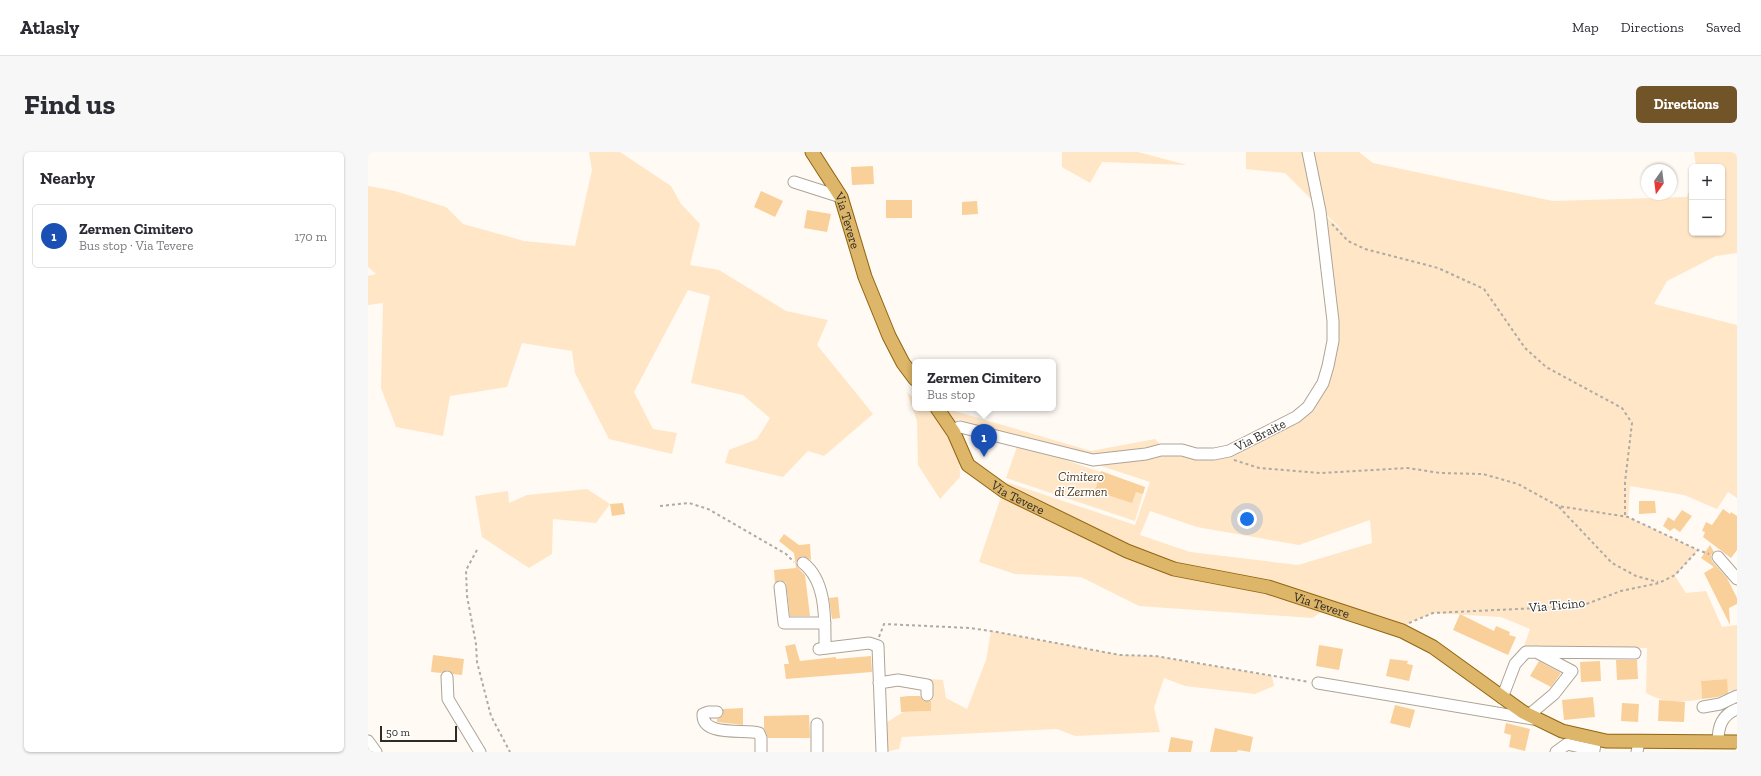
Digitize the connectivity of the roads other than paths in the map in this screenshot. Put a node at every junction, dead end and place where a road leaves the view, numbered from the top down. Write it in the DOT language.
graph roads {
  1 [pos="812,152"];
  2 [pos="1308,152"];
  3 [pos="794,182"];
  4 [pos="841,197"];
  5 [pos="912,375"];
  6 [pos="939,411"];
  7 [pos="952,430"];
  8 [pos="1718,557"];
  9 [pos="803,563"];
  10 [pos="1737,579"];
  11 [pos="780,587"];
  12 [pos="826,623"];
  13 [pos="1536,652"];
  14 [pos="1635,653"];
  15 [pos="446,677"];
  16 [pos="879,683"];
  17 [pos="1318,683"];
  18 [pos="927,695"];
  19 [pos="1737,696"];
  20 [pos="1502,698"];
  21 [pos="1703,708"];
  22 [pos="1737,709"];
  23 [pos="717,712"];
  24 [pos="1534,717"];
  25 [pos="817,724"];
  26 [pos="1596,739"];
  27 [pos="368,741"];
  28 [pos="1718,742"];
  29 [pos="1737,742"];
  30 [pos="1638,747"];
  31 [pos="376,752"];
  32 [pos="480,752"];
  33 [pos="761,752"];
  34 [pos="818,752"];
  35 [pos="882,752"];
  36 [pos="1556,752"];
  1 -- 4 [label="main road, Via Tevere"];
  2 -- 7 [label="street, Via Braite"];
  3 -- 4 [label="street"];
  4 -- 5 [label="main road, Via Tevere"];
  6 -- 7 [label="main road, Via Tevere"];
  7 -- 20 [label="main road, Via Tevere"];
  8 -- 10 [label="street"];
  9 -- 12 [label="street"];
  11 -- 12 [label="street"];
  12 -- 16 [label="street"];
  13 -- 14 [label="street"];
  13 -- 20 [label="street"];
  13 -- 24 [label="street"];
  15 -- 32 [label="street"];
  16 -- 18 [label="street"];
  16 -- 35 [label="street"];
  17 -- 24 [label="street"];
  19 -- 21 [label="street"];
  20 -- 24 [label="main road, Via Tevere"];
  22 -- 28 [label="street"];
  23 -- 33 [label="street"];
  24 -- 26 [label="main road, Via Tevere"];
  25 -- 34 [label="street"];
  26 -- 30 [label="main road, Via Tevere"];
  26 -- 36 [label="street"];
  27 -- 31 [label="street"];
  28 -- 29 [label="main road, Via Tevere"];
  28 -- 30 [label="main road, Via Tevere"];
}
